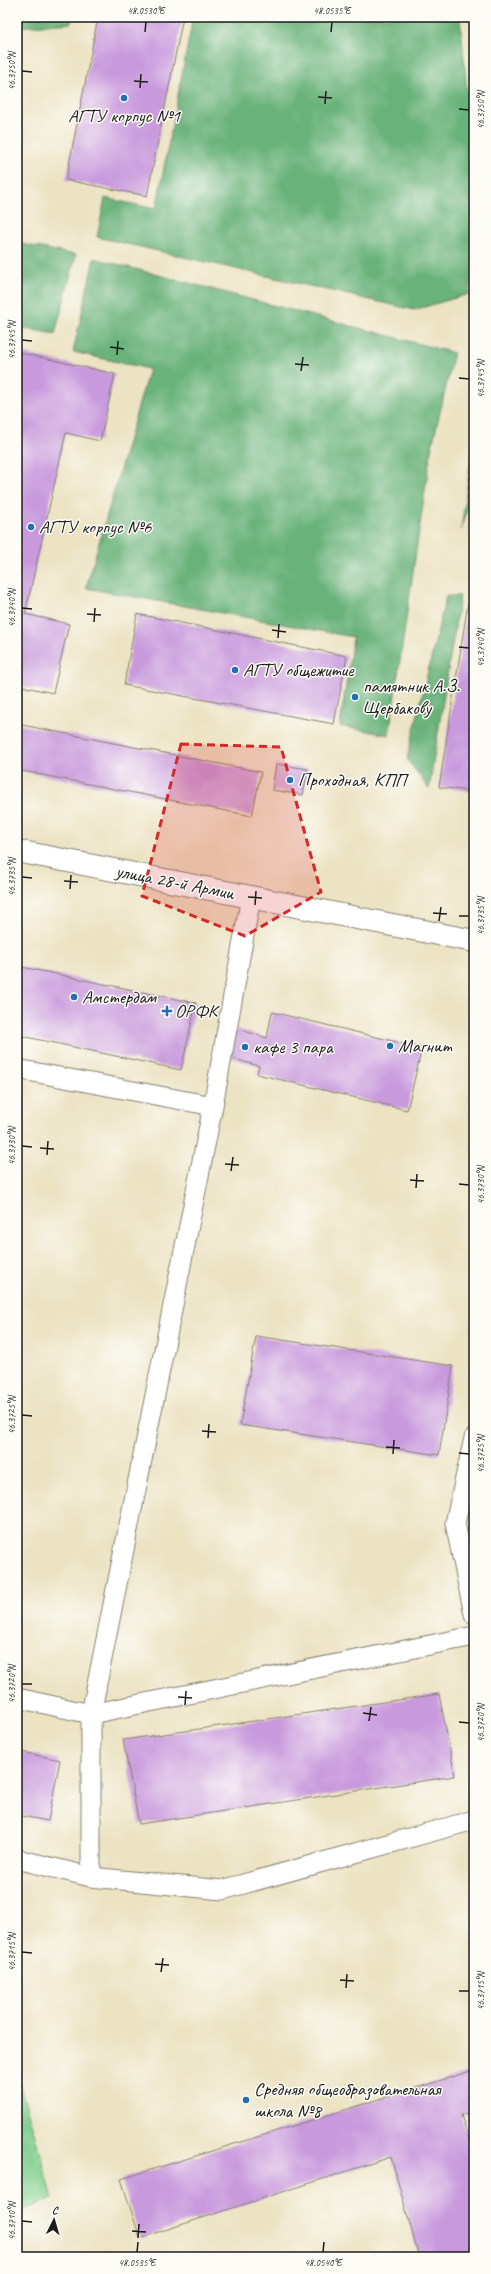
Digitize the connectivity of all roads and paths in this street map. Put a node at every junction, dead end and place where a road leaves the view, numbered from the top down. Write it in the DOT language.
graph roads {
  1 [pos="17,851"];
  2 [pos="251,897"];
  3 [pos="474,941"];
  4 [pos="17,1069"];
  5 [pos="213,1106"];
  6 [pos="474,1438"];
  7 [pos="474,1614"];
  8 [pos="474,1636"];
  9 [pos="17,1698"];
  10 [pos="91,1714"];
  11 [pos="474,1820"];
  12 [pos="17,1859"];
  13 [pos="90,1877"];
  1 -- 2 [label="main road, улица 28-й Армии"];
  2 -- 3 [label="main road, улица 28-й Армии"];
  2 -- 5 [label="lane"];
  4 -- 5 [label="lane"];
  5 -- 10 [label="lane"];
  6 -- 7 [label="lane"];
  8 -- 10 [label="lane"];
  9 -- 10 [label="lane"];
  10 -- 13 [label="lane"];
  11 -- 13 [label="lane"];
  12 -- 13 [label="lane"];
}
